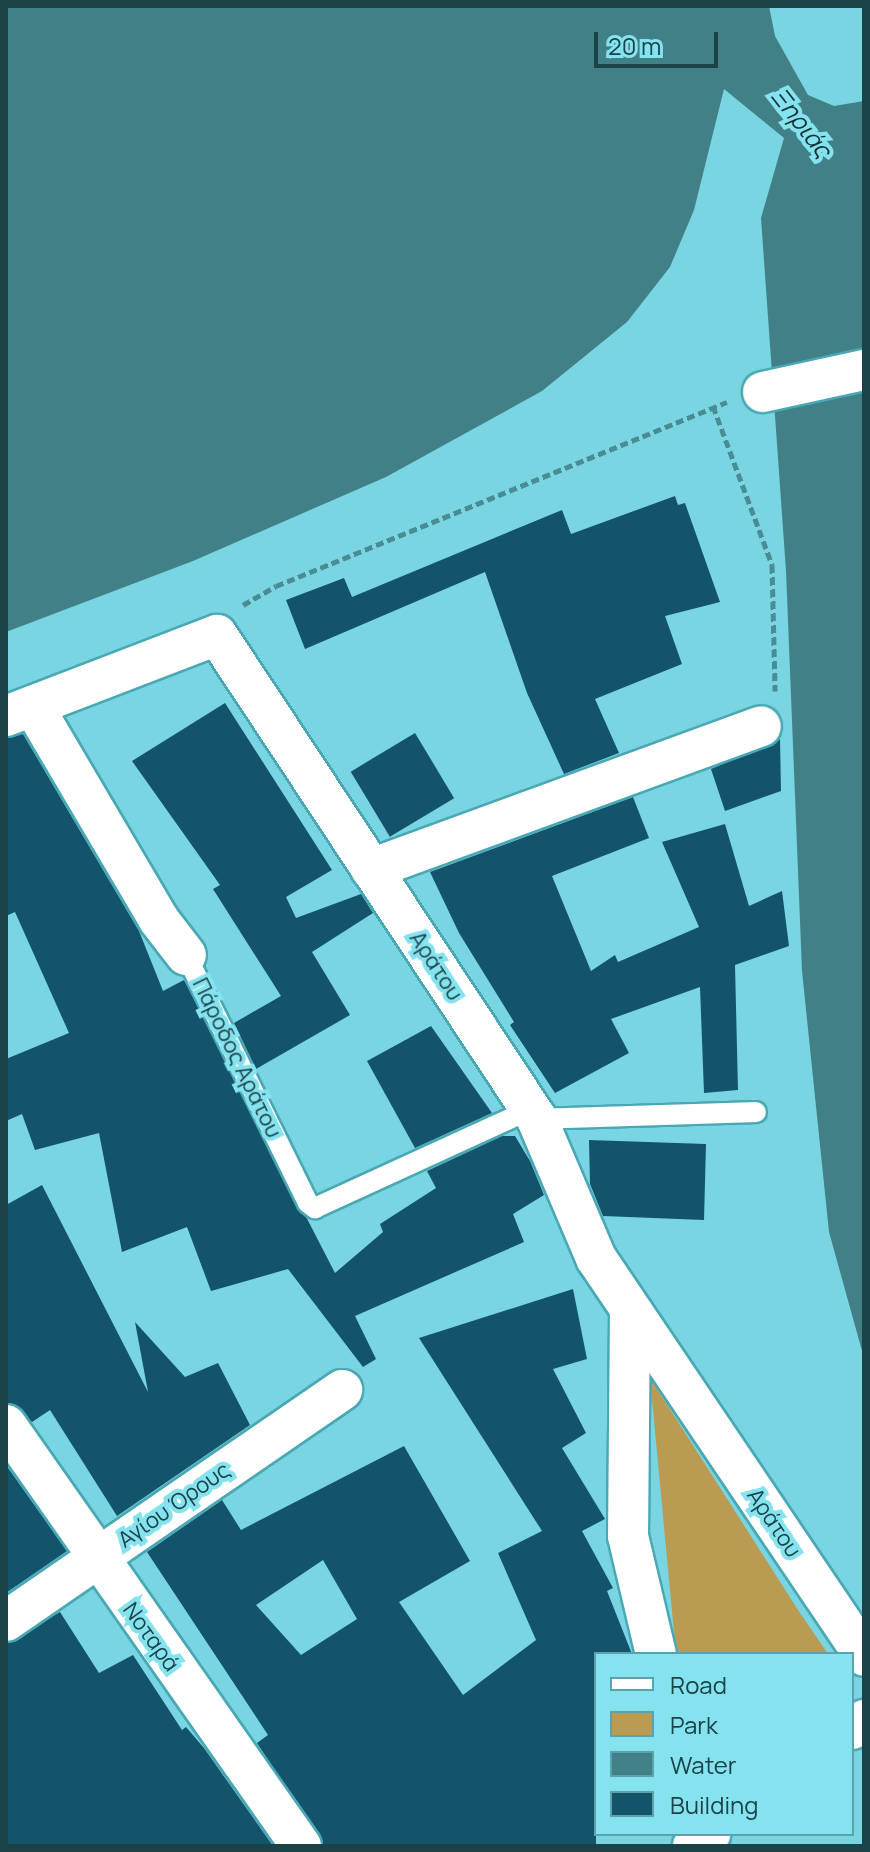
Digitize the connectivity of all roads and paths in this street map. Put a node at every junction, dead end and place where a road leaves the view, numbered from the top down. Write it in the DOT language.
graph roads {
  1 [pos="864,370"];
  2 [pos="763,392"];
  3 [pos="217,635"];
  4 [pos="19,711"];
  5 [pos="761,726"];
  6 [pos="371,869"];
  7 [pos="186,955"];
  8 [pos="756,1112"];
  9 [pos="534,1114"];
  10 [pos="630,1310"];
  11 [pos="342,1390"];
  12 [pos="6,1425"];
  13 [pos="95,1559"];
  14 [pos="6,1621"];
  15 [pos="656,1652"];
  16 [pos="864,1656"];
  17 [pos="301,1846"];
  1 -- 2 [label="street"];
  3 -- 4 [label="street"];
  3 -- 5 [label="path"];
  3 -- 6 [label="street, Αράτου"];
  4 -- 7 [label="street, Πάροδος Αράτου"];
  5 -- 6 [label="street"];
  6 -- 9 [label="street, Αράτου"];
  7 -- 9 [label="lane, Πάροδος Αράτου"];
  8 -- 9 [label="lane"];
  9 -- 10 [label="street, Αράτου"];
  10 -- 15 [label="street"];
  10 -- 16 [label="street, Αράτου"];
  11 -- 13 [label="street, Αγίου Όρους"];
  12 -- 13 [label="street, Νοταρά"];
  13 -- 14 [label="street, Αγίου Όρους"];
  13 -- 17 [label="street, Νοταρά"];
}
